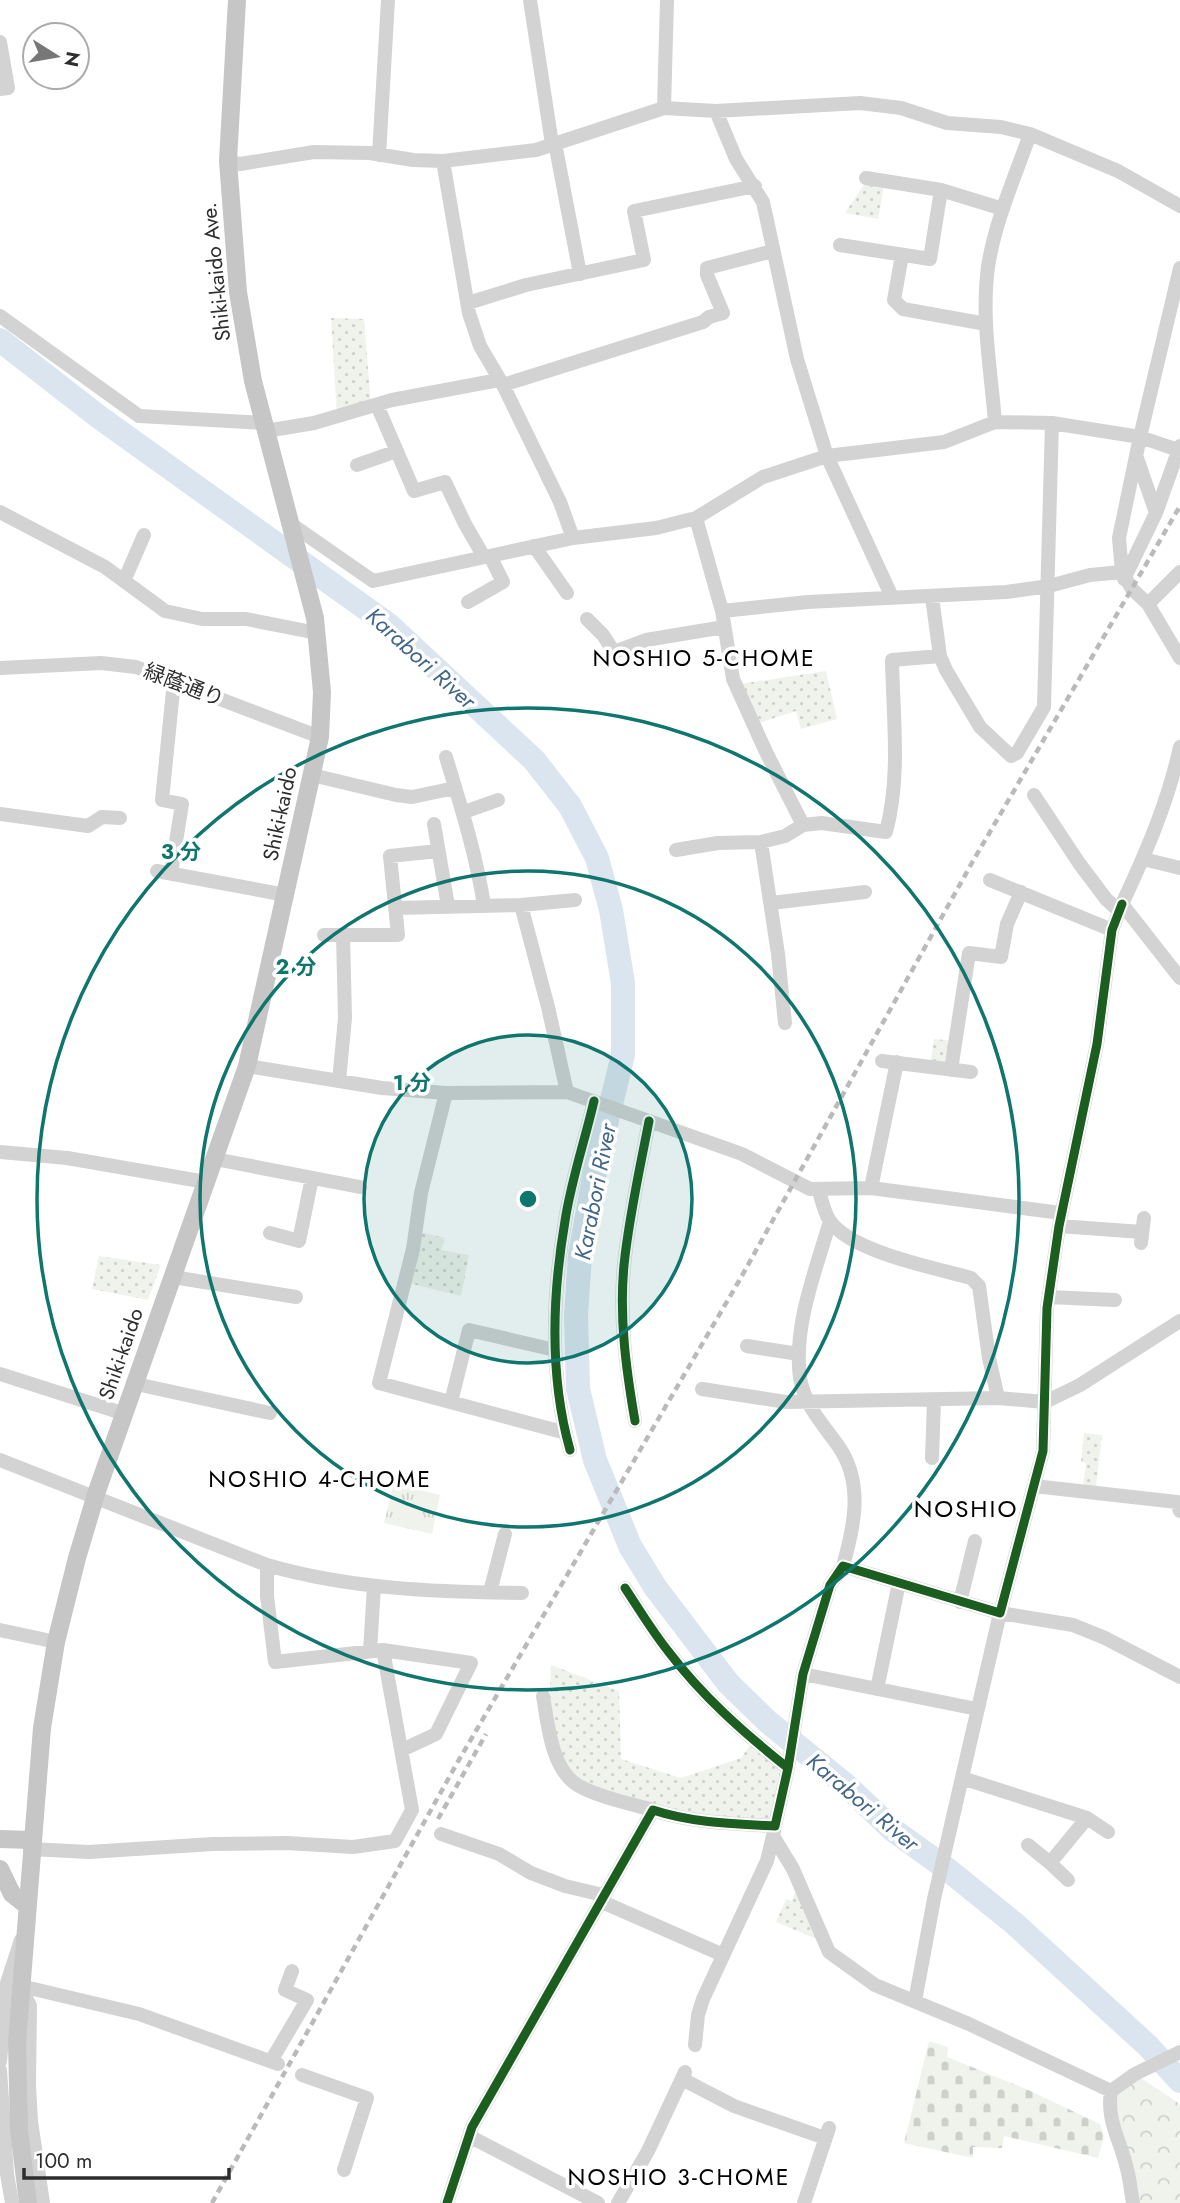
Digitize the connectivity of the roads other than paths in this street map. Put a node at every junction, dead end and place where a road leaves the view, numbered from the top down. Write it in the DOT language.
graph roads {
  1 [pos="237,0"];
  2 [pos="388,0"];
  3 [pos="667,0"];
  4 [pos="530,1"];
  5 [pos="0,42"];
  6 [pos="0,89"];
  7 [pos="664,108"];
  8 [pos="716,111"];
  9 [pos="1030,134"];
  10 [pos="554,143"];
  11 [pos="379,155"];
  12 [pos="228,161"];
  13 [pos="443,161"];
  14 [pos="866,178"];
  15 [pos="755,186"];
  16 [pos="942,190"];
  17 [pos="1180,206"];
  18 [pos="1003,209"];
  19 [pos="839,246"];
  20 [pos="772,251"];
  21 [pos="902,255"];
  22 [pos="1180,268"];
  23 [pos="580,274"];
  24 [pos="468,303"];
  25 [pos="0,316"];
  26 [pos="986,324"];
  27 [pos="501,382"];
  28 [pos="377,405"];
  29 [pos="995,422"];
  30 [pos="1052,424"];
  31 [pos="265,427"];
  32 [pos="1140,437"];
  33 [pos="1179,448"];
  34 [pos="397,451"];
  35 [pos="827,456"];
  36 [pos="1136,456"];
  37 [pos="358,465"];
  38 [pos="0,512"];
  39 [pos="1156,513"];
  40 [pos="696,518"];
  41 [pos="292,528"];
  42 [pos="144,535"];
  43 [pos="573,538"];
  44 [pos="534,546"];
  45 [pos="487,557"];
  46 [pos="1180,572"];
  47 [pos="1123,576"];
  48 [pos="124,582"];
  49 [pos="1049,586"];
  50 [pos="567,593"];
  51 [pos="892,597"];
  52 [pos="932,597"];
  53 [pos="468,603"];
  54 [pos="1149,604"];
  55 [pos="722,611"];
  56 [pos="587,619"];
  57 [pos="724,627"];
  58 [pos="317,633"];
  59 [pos="940,656"];
  60 [pos="1180,658"];
  61 [pos="0,668"];
  62 [pos="174,681"];
  63 [pos="320,737"];
  64 [pos="1180,747"];
  65 [pos="446,757"];
  66 [pos="312,775"];
  67 [pos="455,788"];
  68 [pos="1034,795"];
  69 [pos="498,800"];
  70 [pos="464,813"];
  71 [pos="0,814"];
  72 [pos="120,818"];
  73 [pos="434,824"];
  74 [pos="803,825"];
  75 [pos="761,842"];
  76 [pos="676,849"];
  77 [pos="438,850"];
  78 [pos="1143,859"];
  79 [pos="1180,868"];
  80 [pos="990,880"];
  81 [pos="865,892"];
  82 [pos="1021,892"];
  83 [pos="286,895"];
  84 [pos="576,900"];
  85 [pos="771,903"];
  86 [pos="484,905"];
  87 [pos="521,905"];
  88 [pos="447,906"];
  89 [pos="1121,907"];
  90 [pos="396,908"];
  91 [pos="1112,930"];
  92 [pos="324,935"];
  93 [pos="343,935"];
  94 [pos="1180,978"];
  95 [pos="785,1023"];
  96 [pos="247,1066"];
  97 [pos="951,1070"];
  98 [pos="971,1072"];
  99 [pos="339,1080"];
  100 [pos="567,1092"];
  101 [pos="446,1093"];
  102 [pos="594,1101"];
  103 [pos="649,1121"];
  104 [pos="0,1152"];
  105 [pos="215,1159"];
  106 [pos="312,1178"];
  107 [pos="206,1182"];
  108 [pos="360,1187"];
  109 [pos="871,1188"];
  110 [pos="818,1189"];
  111 [pos="1060,1219"];
  112 [pos="830,1221"];
  113 [pos="1142,1231"];
  114 [pos="270,1233"];
  115 [pos="173,1277"];
  116 [pos="296,1297"];
  117 [pos="1049,1297"];
  118 [pos="1115,1300"];
  119 [pos="1180,1321"];
  120 [pos="747,1346"];
  121 [pos="555,1350"];
  122 [pos="799,1354"];
  123 [pos="0,1374"];
  124 [pos="136,1384"];
  125 [pos="702,1389"];
  126 [pos="998,1398"];
  127 [pos="934,1400"];
  128 [pos="807,1401"];
  129 [pos="451,1402"];
  130 [pos="1045,1402"];
  131 [pos="271,1413"];
  132 [pos="125,1414"];
  133 [pos="635,1421"];
  134 [pos="566,1433"];
  135 [pos="570,1450"];
  136 [pos="932,1458"];
  137 [pos="0,1460"];
  138 [pos="1034,1486"];
  139 [pos="95,1498"];
  140 [pos="1180,1511"];
  141 [pos="505,1534"];
  142 [pos="975,1541"];
  143 [pos="267,1565"];
  144 [pos="843,1566"];
  145 [pos="899,1583"];
  146 [pos="374,1586"];
  147 [pos="625,1588"];
  148 [pos="490,1592"];
  149 [pos="522,1593"];
  150 [pos="960,1602"];
  151 [pos="1000,1614"];
  152 [pos="0,1630"];
  153 [pos="56,1642"];
  154 [pos="377,1651"];
  155 [pos="803,1674"];
  156 [pos="1180,1677"];
  157 [pos="877,1689"];
  158 [pos="543,1696"];
  159 [pos="977,1709"];
  160 [pos="402,1750"];
  161 [pos="789,1766"];
  162 [pos="962,1778"];
  163 [pos="653,1810"];
  164 [pos="1087,1818"];
  165 [pos="774,1831"];
  166 [pos="1108,1832"];
  167 [pos="441,1834"];
  168 [pos="0,1839"];
  169 [pos="31,1845"];
  170 [pos="1028,1845"];
  171 [pos="1050,1863"];
  172 [pos="0,1869"];
  173 [pos="1068,1880"];
  174 [pos="601,1898"];
  175 [pos="26,1905"];
  176 [pos="24,1930"];
  177 [pos="723,1955"];
  178 [pos="292,1972"];
  179 [pos="20,1986"];
  180 [pos="915,2001"];
  181 [pos="695,2045"];
  182 [pos="1180,2052"];
  183 [pos="0,2062"];
  184 [pos="0,2070"];
  185 [pos="302,2075"];
  186 [pos="1111,2091"];
  187 [pos="471,2132"];
  188 [pos="344,2170"];
  189 [pos="12,2203"];
  190 [pos="28,2203"];
  191 [pos="43,2203"];
  192 [pos="447,2203"];
  193 [pos="598,2203"];
  194 [pos="618,2203"];
  195 [pos="804,2203"];
  196 [pos="1133,2203"];
  1 -- 12 [label="main road, Shiki-kaido Ave."];
  2 -- 11 [label="street"];
  3 -- 7 [label="street"];
  4 -- 10 [label="street"];
  5 -- 6 [label="street"];
  7 -- 8 [label="street"];
  7 -- 10 [label="street"];
  8 -- 9 [label="street"];
  8 -- 15 [label="street"];
  9 -- 17 [label="street"];
  9 -- 18 [label="street"];
  10 -- 13 [label="street"];
  10 -- 23 [label="street"];
  11 -- 12 [label="street"];
  11 -- 13 [label="street"];
  12 -- 31 [label="main road, Shiki-kaido Ave."];
  13 -- 24 [label="street"];
  14 -- 16 [label="street"];
  15 -- 20 [label="street"];
  15 -- 23 [label="street"];
  16 -- 18 [label="street"];
  16 -- 21 [label="street"];
  18 -- 26 [label="street"];
  19 -- 21 [label="street"];
  20 -- 27 [label="street"];
  20 -- 35 [label="street"];
  21 -- 26 [label="street"];
  22 -- 32 [label="street"];
  23 -- 24 [label="street"];
  24 -- 27 [label="street"];
  25 -- 31 [label="street"];
  26 -- 29 [label="street"];
  27 -- 28 [label="street"];
  27 -- 43 [label="street"];
  28 -- 31 [label="street"];
  28 -- 34 [label="street"];
  29 -- 30 [label="street"];
  29 -- 35 [label="street"];
  30 -- 32 [label="street"];
  30 -- 49 [label="street"];
  31 -- 41 [label="main road, Shiki-kaido Ave."];
  32 -- 33 [label="street"];
  32 -- 36 [label="street"];
  33 -- 39 [label="street"];
  34 -- 37 [label="street"];
  34 -- 45 [label="street"];
  35 -- 40 [label="street"];
  35 -- 51 [label="street"];
  36 -- 39 [label="street"];
  36 -- 47 [label="street"];
  38 -- 48 [label="street"];
  39 -- 47 [label="street"];
  40 -- 43 [label="street"];
  40 -- 55 [label="street"];
  41 -- 45 [label="street"];
  41 -- 58 [label="main road, Shiki-kaido"];
  42 -- 48 [label="street"];
  43 -- 44 [label="street"];
  44 -- 45 [label="street"];
  44 -- 50 [label="street"];
  45 -- 53 [label="street"];
  46 -- 54 [label="street"];
  47 -- 49 [label="street"];
  47 -- 54 [label="street"];
  48 -- 58 [label="street"];
  49 -- 52 [label="street"];
  49 -- 59 [label="street"];
  51 -- 52 [label="street"];
  51 -- 55 [label="street"];
  52 -- 59 [label="street"];
  54 -- 60 [label="street"];
  55 -- 57 [label="street"];
  56 -- 57 [label="street"];
  57 -- 74 [label="street"];
  58 -- 63 [label="main road, Shiki-kaido"];
  59 -- 74 [label="street"];
  61 -- 62 [label="street, 緑蔭通り"];
  62 -- 63 [label="street, 緑蔭通り"];
  62 -- 83 [label="street"];
  63 -- 66 [label="main road, Shiki-kaido"];
  64 -- 78 [label="street"];
  65 -- 67 [label="street"];
  66 -- 67 [label="street"];
  66 -- 83 [label="main road, Shiki-kaido"];
  67 -- 70 [label="street"];
  68 -- 89 [label="street"];
  69 -- 70 [label="street"];
  70 -- 86 [label="street"];
  71 -- 72 [label="street"];
  73 -- 77 [label="street"];
  74 -- 75 [label="street"];
  75 -- 76 [label="street"];
  75 -- 85 [label="street"];
  77 -- 88 [label="street"];
  77 -- 90 [label="street"];
  78 -- 79 [label="street"];
  78 -- 89 [label="street"];
  80 -- 82 [label="street"];
  81 -- 85 [label="street"];
  82 -- 91 [label="street"];
  82 -- 97 [label="street"];
  83 -- 96 [label="main road, Shiki-kaido"];
  84 -- 87 [label="street"];
  85 -- 95 [label="street"];
  86 -- 87 [label="street"];
  86 -- 88 [label="street"];
  87 -- 100 [label="street"];
  88 -- 90 [label="street"];
  89 -- 91 [label="street"];
  89 -- 94 [label="street"];
  90 -- 93 [label="street"];
  91 -- 111 [label="street"];
  92 -- 93 [label="street"];
  93 -- 99 [label="street"];
  96 -- 99 [label="street"];
  96 -- 105 [label="main road, Shiki-kaido"];
  97 -- 98 [label="street"];
  97 -- 109 [label="street"];
  99 -- 101 [label="street"];
  100 -- 101 [label="street"];
  100 -- 102 [label="street"];
  101 -- 129 [label="street"];
  102 -- 103 [label="street"];
  102 -- 121 [label="street"];
  103 -- 110 [label="street"];
  103 -- 133 [label="street"];
  104 -- 107 [label="street"];
  105 -- 106 [label="street"];
  105 -- 107 [label="main road, Shiki-kaido"];
  106 -- 108 [label="street"];
  106 -- 114 [label="street"];
  107 -- 115 [label="main road, Shiki-kaido"];
  109 -- 110 [label="street"];
  109 -- 111 [label="street"];
  110 -- 112 [label="street"];
  111 -- 113 [label="street"];
  111 -- 117 [label="street"];
  112 -- 122 [label="street"];
  112 -- 126 [label="street"];
  115 -- 116 [label="street"];
  115 -- 124 [label="main road, Shiki-kaido"];
  117 -- 118 [label="street"];
  117 -- 130 [label="street"];
  119 -- 130 [label="street"];
  120 -- 122 [label="street"];
  121 -- 129 [label="street"];
  121 -- 134 [label="street"];
  122 -- 128 [label="street"];
  123 -- 132 [label="street"];
  124 -- 131 [label="street"];
  124 -- 132 [label="main road, Shiki-kaido"];
  125 -- 128 [label="street"];
  126 -- 127 [label="street"];
  126 -- 130 [label="street"];
  127 -- 128 [label="street"];
  127 -- 136 [label="street"];
  128 -- 144 [label="street"];
  129 -- 134 [label="street"];
  130 -- 138 [label="street"];
  132 -- 139 [label="main road, Shiki-kaido"];
  134 -- 135 [label="street"];
  137 -- 139 [label="street"];
  138 -- 140 [label="street"];
  138 -- 151 [label="street"];
  139 -- 143 [label="street"];
  139 -- 153 [label="main road, Shiki-kaido"];
  141 -- 148 [label="street"];
  142 -- 150 [label="street"];
  143 -- 146 [label="street"];
  143 -- 154 [label="street"];
  144 -- 145 [label="street"];
  144 -- 155 [label="street"];
  145 -- 150 [label="street"];
  145 -- 157 [label="street"];
  146 -- 148 [label="street"];
  146 -- 154 [label="street"];
  147 -- 161 [label="street"];
  148 -- 149 [label="street"];
  150 -- 151 [label="street"];
  151 -- 156 [label="street"];
  151 -- 159 [label="street"];
  152 -- 153 [label="street"];
  153 -- 169 [label="main road, Shiki-kaido"];
  154 -- 160 [label="street"];
  154 -- 160 [label="street"];
  155 -- 157 [label="street"];
  155 -- 161 [label="street"];
  157 -- 159 [label="street"];
  158 -- 163 [label="street"];
  159 -- 162 [label="street"];
  160 -- 169 [label="street"];
  161 -- 165 [label="street"];
  162 -- 164 [label="street"];
  162 -- 180 [label="street"];
  163 -- 165 [label="street"];
  163 -- 174 [label="street"];
  164 -- 166 [label="street"];
  164 -- 171 [label="street"];
  165 -- 177 [label="street"];
  165 -- 180 [label="street"];
  167 -- 174 [label="street"];
  168 -- 169 [label="main road"];
  169 -- 175 [label="main road, Shiki-kaido"];
  170 -- 171 [label="street"];
  171 -- 173 [label="street"];
  172 -- 175 [label="main road"];
  174 -- 177 [label="street"];
  174 -- 187 [label="street"];
  175 -- 176 [label="main road, Shiki-kaido"];
  176 -- 179 [label="main road, Shiki-kaido"];
  176 -- 183 [label="street"];
  177 -- 181 [label="street"];
  178 -- 179 [label="street"];
  179 -- 190 [label="main road, Shiki-kaido"];
  179 -- 191 [label="street"];
  180 -- 186 [label="street"];
  182 -- 186 [label="street"];
  184 -- 189 [label="street"];
  185 -- 188 [label="street"];
  186 -- 196 [label="street"];
  187 -- 192 [label="street"];
  187 -- 193 [label="street"];
  194 -- 195 [label="street"];
}
